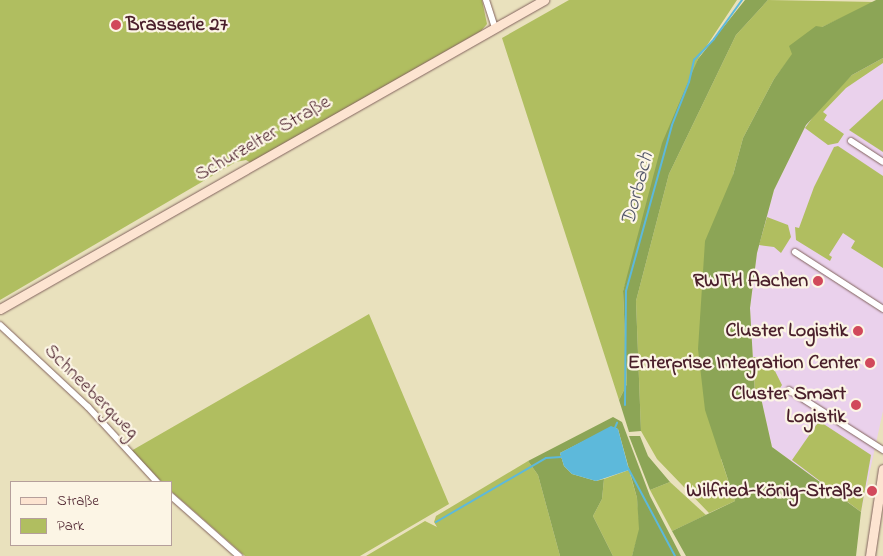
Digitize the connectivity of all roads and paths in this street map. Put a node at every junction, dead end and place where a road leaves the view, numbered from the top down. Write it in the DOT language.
graph roads {
  1 [pos="486,0"];
  2 [pos="544,0"];
  3 [pos="495,28"];
  4 [pos="851,141"];
  5 [pos="883,162"];
  6 [pos="795,252"];
  7 [pos="0,309"];
  8 [pos="883,309"];
  9 [pos="0,325"];
  10 [pos="788,390"];
  11 [pos="883,450"];
  12 [pos="883,469"];
  13 [pos="156,481"];
  14 [pos="172,497"];
  15 [pos="239,556"];
  16 [pos="870,556"];
  1 -- 3 [label="street"];
  2 -- 3 [label="street, Schurzelter Straße"];
  3 -- 7 [label="street, Schurzelter Straße"];
  4 -- 5 [label="street"];
  6 -- 8 [label="street"];
  9 -- 13 [label="street, Schneebergweg"];
  10 -- 11 [label="street"];
  12 -- 16 [label="street"];
  14 -- 15 [label="street"];
}
